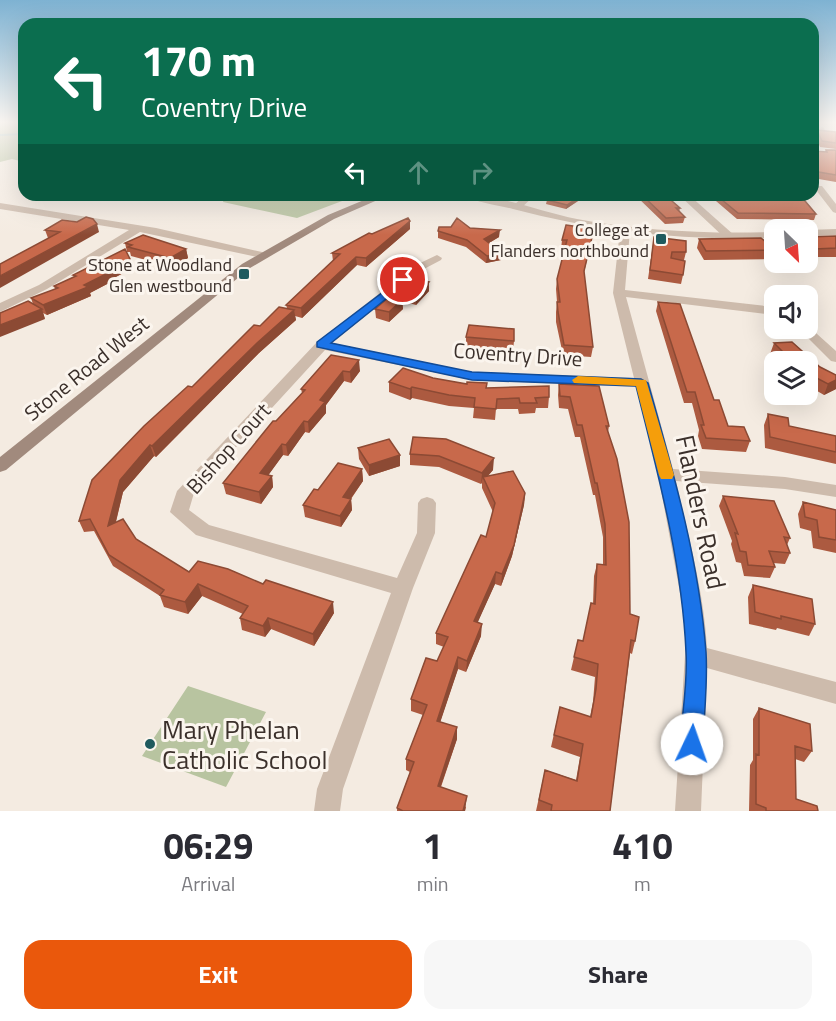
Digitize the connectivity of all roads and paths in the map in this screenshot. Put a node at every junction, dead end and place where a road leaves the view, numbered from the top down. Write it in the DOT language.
graph roads {
  1 [pos="819,188"];
  2 [pos="370,201"];
  3 [pos="493,201"];
  4 [pos="524,201"];
  5 [pos="691,201"];
  6 [pos="0,206"];
  7 [pos="517,207"];
  8 [pos="836,210"];
  9 [pos="139,228"];
  10 [pos="625,230"];
  11 [pos="836,232"];
  12 [pos="818,233"];
  13 [pos="764,235"];
  14 [pos="730,237"];
  15 [pos="262,255"];
  16 [pos="437,258"];
  17 [pos="619,293"];
  18 [pos="0,308"];
  19 [pos="764,310"];
  20 [pos="816,339"];
  21 [pos="322,345"];
  22 [pos="836,357"];
  23 [pos="641,383"];
  24 [pos="0,466"];
  25 [pos="666,474"];
  26 [pos="836,491"];
  27 [pos="427,503"];
  28 [pos="403,588"];
  29 [pos="696,655"];
  30 [pos="836,693"];
  31 [pos="327,811"];
  32 [pos="688,811"];
  1 -- 8 [label="street"];
  2 -- 15 [label="main road, Stone Road West"];
  3 -- 7 [label="street"];
  4 -- 7 [label="street"];
  5 -- 14 [label="street"];
  6 -- 9 [label="street"];
  7 -- 10 [label="street"];
  9 -- 15 [label="street"];
  9 -- 18 [label="street"];
  10 -- 14 [label="street"];
  10 -- 17 [label="street, Flanders Road"];
  11 -- 12 [label="street"];
  13 -- 14 [label="street"];
  15 -- 24 [label="main road, Stone Road West"];
  16 -- 21 [label="street, Bishop Court"];
  17 -- 19 [label="street"];
  17 -- 23 [label="street, Flanders Road"];
  20 -- 22 [label="street"];
  21 -- 23 [label="street, Coventry Drive"];
  21 -- 28 [label="street, Bishop Court"];
  23 -- 25 [label="street, Flanders Road"];
  25 -- 26 [label="street"];
  25 -- 29 [label="street, Flanders Road"];
  27 -- 28 [label="street"];
  28 -- 31 [label="street"];
  29 -- 30 [label="street"];
  29 -- 32 [label="street, Flanders Road"];
}
